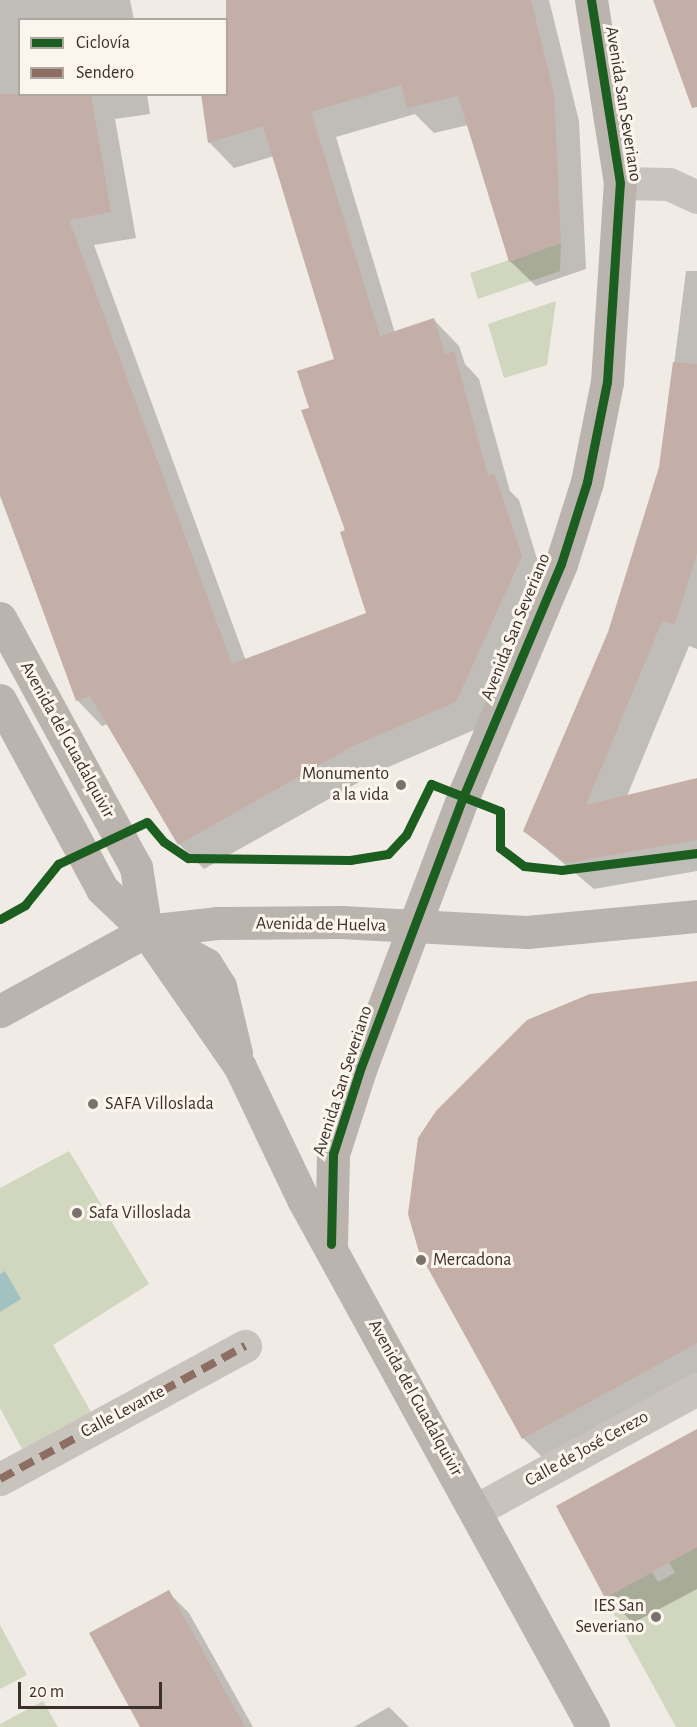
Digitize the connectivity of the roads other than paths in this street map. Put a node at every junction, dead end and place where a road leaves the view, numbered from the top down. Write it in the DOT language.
graph roads {
  1 [pos="591,0"];
  2 [pos="620,183"];
  3 [pos="697,197"];
  4 [pos="0,618"];
  5 [pos="0,700"];
  6 [pos="697,916"];
  7 [pos="413,928"];
  8 [pos="146,931"];
  9 [pos="0,1011"];
  10 [pos="332,1244"];
  11 [pos="245,1346"];
  12 [pos="697,1389"];
  13 [pos="0,1479"];
  14 [pos="476,1510"];
  15 [pos="593,1727"];
  1 -- 2 [label="street, Avenida San Severiano"];
  2 -- 3 [label="street"];
  2 -- 7 [label="street, Avenida San Severiano"];
  4 -- 8 [label="street, Avenida del Guadalquivir"];
  5 -- 8 [label="street, Avenida del Guadalquivir"];
  6 -- 7 [label="street, Avenida de Huelva"];
  7 -- 8 [label="street, Avenida de Huelva"];
  7 -- 10 [label="street, Avenida San Severiano"];
  8 -- 9 [label="street, Avenida de Huelva"];
  8 -- 10 [label="street, Avenida del Guadalquivir"];
  10 -- 14 [label="street, Avenida del Guadalquivir"];
  11 -- 13 [label="street, Calle Levante"];
  12 -- 14 [label="street, Calle de José Cerezo"];
  14 -- 15 [label="street, Avenida del Guadalquivir"];
}
